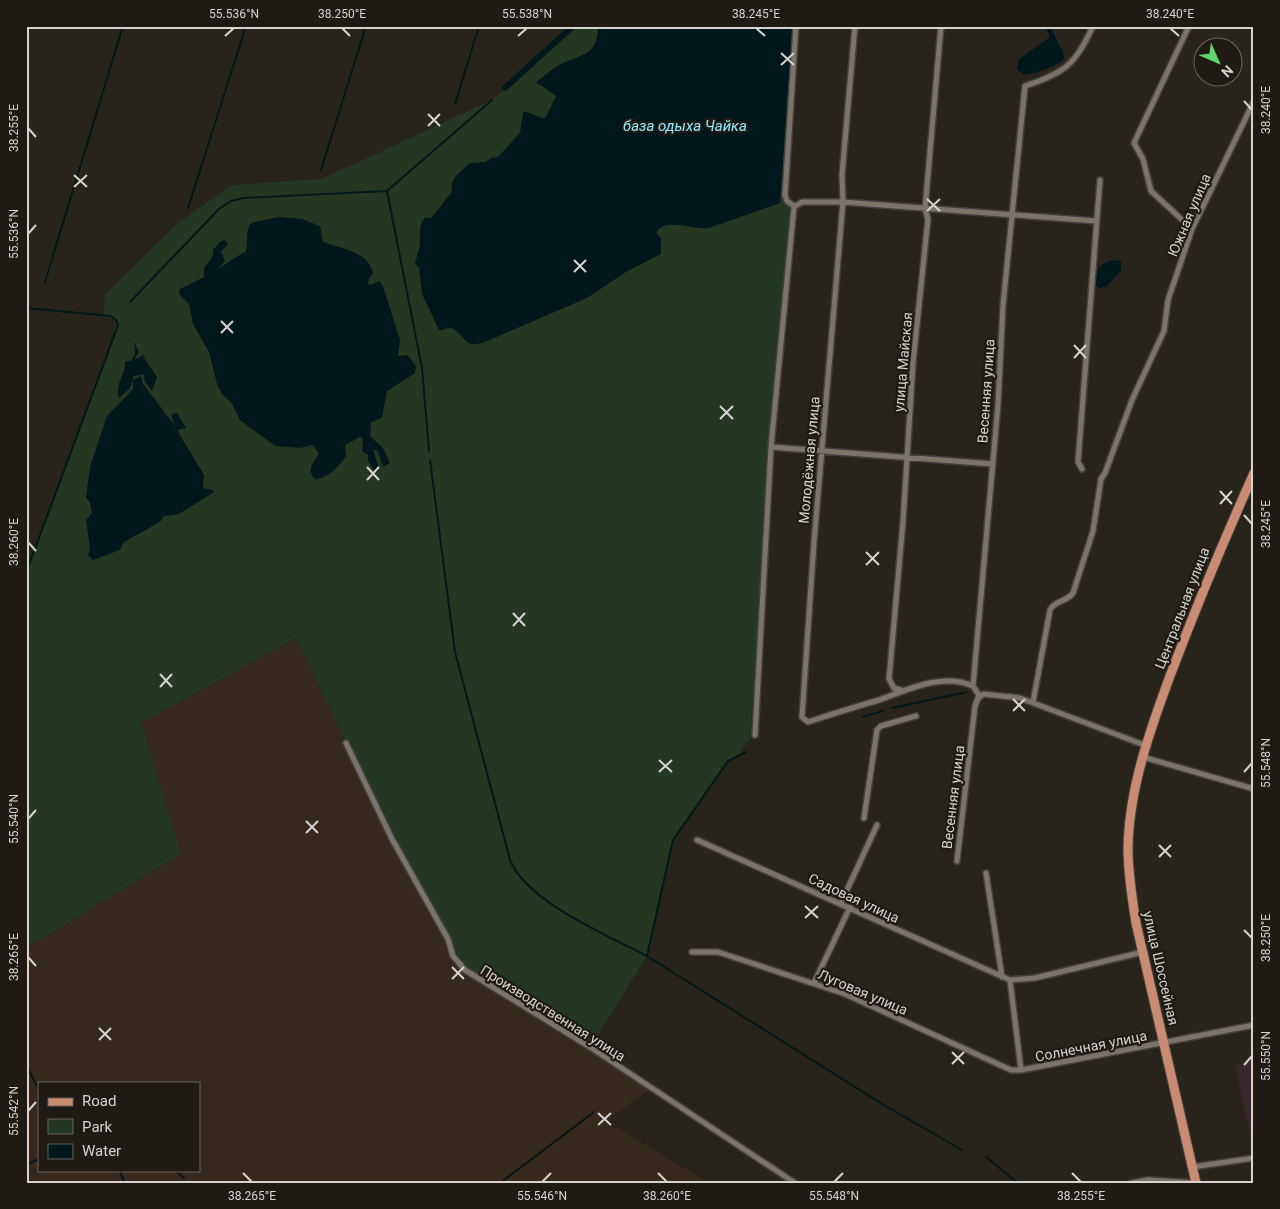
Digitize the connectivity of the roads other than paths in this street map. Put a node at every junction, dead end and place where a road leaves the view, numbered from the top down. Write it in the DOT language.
graph roads {
  1 [pos="796,26"];
  2 [pos="855,26"];
  3 [pos="941,26"];
  4 [pos="1093,26"];
  5 [pos="1188,26"];
  6 [pos="1254,101"];
  7 [pos="1100,180"];
  8 [pos="842,202"];
  9 [pos="794,206"];
  10 [pos="925,209"];
  11 [pos="1012,214"];
  12 [pos="1096,221"];
  13 [pos="1192,229"];
  14 [pos="771,447"];
  15 [pos="823,450"];
  16 [pos="908,457"];
  17 [pos="993,464"];
  18 [pos="1082,469"];
  19 [pos="1254,473"];
  20 [pos="973,686"];
  21 [pos="904,689"];
  22 [pos="980,697"];
  23 [pos="1033,702"];
  24 [pos="916,716"];
  25 [pos="755,735"];
  26 [pos="346,743"];
  27 [pos="1147,746"];
  28 [pos="1143,757"];
  29 [pos="1254,789"];
  30 [pos="864,818"];
  31 [pos="877,825"];
  32 [pos="697,840"];
  33 [pos="957,861"];
  34 [pos="986,873"];
  35 [pos="841,903"];
  36 [pos="850,907"];
  37 [pos="692,952"];
  38 [pos="1142,952"];
  39 [pos="1002,977"];
  40 [pos="1010,980"];
  41 [pos="814,983"];
  42 [pos="1254,1025"];
  43 [pos="1164,1044"];
  44 [pos="1021,1070"];
  45 [pos="1254,1158"];
  46 [pos="1192,1167"];
  47 [pos="795,1183"];
  48 [pos="1131,1183"];
  49 [pos="1196,1183"];
  1 -- 9 [label="street"];
  2 -- 8 [label="street, Молодёжная улица"];
  3 -- 10 [label="street, улица Майская"];
  4 -- 11 [label="street, Весенняя улица"];
  5 -- 13 [label="street"];
  6 -- 13 [label="street, Южная улица"];
  7 -- 12 [label="street"];
  8 -- 9 [label="street"];
  8 -- 10 [label="street"];
  8 -- 15 [label="street, Молодёжная улица"];
  9 -- 14 [label="street"];
  10 -- 11 [label="street"];
  10 -- 16 [label="street, улица Майская"];
  11 -- 12 [label="street"];
  11 -- 17 [label="street, Весенняя улица"];
  12 -- 18 [label="street"];
  13 -- 23 [label="street, Южная улица"];
  14 -- 15 [label="street"];
  14 -- 25 [label="street"];
  15 -- 16 [label="street"];
  15 -- 21 [label="street, Молодёжная улица"];
  16 -- 17 [label="street"];
  16 -- 21 [label="street, улица Майская"];
  17 -- 20 [label="street, Весенняя улица"];
  19 -- 27 [label="main road, Центральная улица"];
  20 -- 21 [label="street, Молодёжная улица"];
  20 -- 22 [label="street"];
  22 -- 23 [label="street"];
  22 -- 33 [label="street, Весенняя улица"];
  23 -- 27 [label="street"];
  24 -- 30 [label="street"];
  26 -- 47 [label="street, Производственная улица"];
  27 -- 28 [label="main road, Центральная улица"];
  28 -- 29 [label="street"];
  28 -- 38 [label="main road, улица Шоссейная"];
  31 -- 35 [label="street"];
  32 -- 35 [label="street, Садовая улица"];
  34 -- 39 [label="street"];
  35 -- 36 [label="street, Садовая улица"];
  36 -- 39 [label="street, Садовая улица"];
  36 -- 41 [label="street"];
  37 -- 41 [label="street, Луговая улица"];
  38 -- 40 [label="street"];
  38 -- 43 [label="main road, улица Шоссейная"];
  39 -- 40 [label="street, Садовая улица"];
  40 -- 44 [label="street"];
  41 -- 44 [label="street, Луговая улица"];
  42 -- 43 [label="street, Солнечная улица"];
  43 -- 44 [label="street, Солнечная улица"];
  43 -- 46 [label="main road, улица Шоссейная"];
  45 -- 46 [label="street"];
  46 -- 49 [label="main road, улица Шоссейная"];
  48 -- 49 [label="street"];
}
